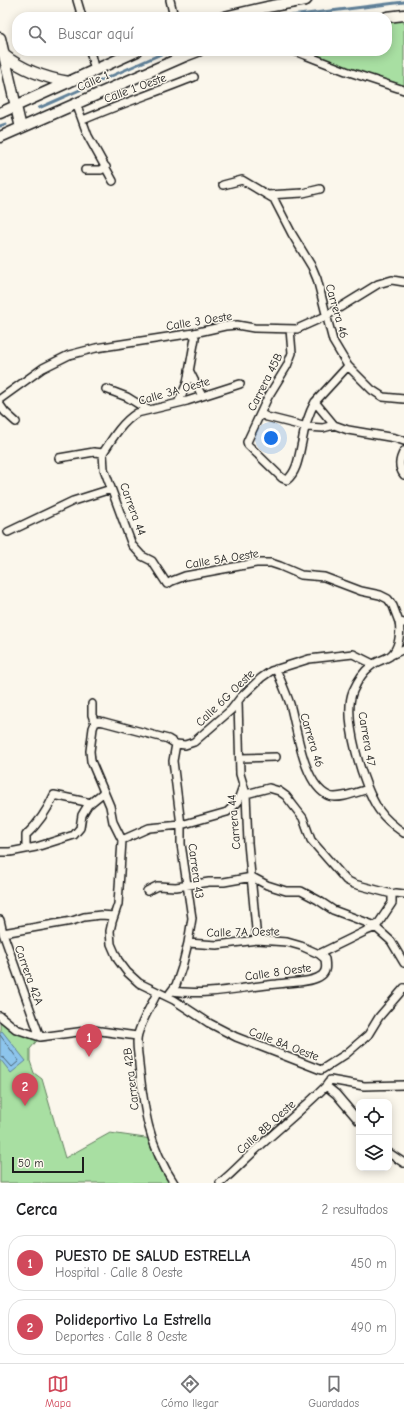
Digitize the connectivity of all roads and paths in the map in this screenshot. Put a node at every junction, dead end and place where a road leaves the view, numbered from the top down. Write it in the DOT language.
graph roads {
  1 [pos="77,0"];
  2 [pos="170,0"];
  3 [pos="306,0"];
  4 [pos="81,12"];
  5 [pos="173,12"];
  6 [pos="246,12"];
  7 [pos="404,15"];
  8 [pos="392,16"];
  9 [pos="0,38"];
  10 [pos="2,55"];
  11 [pos="91,56"];
  12 [pos="126,56"];
  13 [pos="184,56"];
  14 [pos="308,56"];
  15 [pos="95,71"];
  16 [pos="194,77"];
  17 [pos="69,82"];
  18 [pos="404,90"];
  19 [pos="76,103"];
  20 [pos="16,106"];
  21 [pos="0,113"];
  22 [pos="83,120"];
  23 [pos="21,128"];
  24 [pos="0,137"];
  25 [pos="106,167"];
  26 [pos="86,170"];
  27 [pos="113,181"];
  28 [pos="223,185"];
  29 [pos="320,189"];
  30 [pos="267,195"];
  31 [pos="404,282"];
  32 [pos="326,316"];
  33 [pos="290,329"];
  34 [pos="194,333"];
  35 [pos="348,366"];
  36 [pos="189,370"];
  37 [pos="240,384"];
  38 [pos="106,389"];
  39 [pos="202,396"];
  40 [pos="0,399"];
  41 [pos="404,400"];
  42 [pos="178,402"];
  43 [pos="315,402"];
  44 [pos="0,405"];
  45 [pos="148,410"];
  46 [pos="261,414"];
  47 [pos="16,422"];
  48 [pos="334,425"];
  49 [pos="306,427"];
  50 [pos="404,441"];
  51 [pos="404,451"];
  52 [pos="103,453"];
  53 [pos="59,458"];
  54 [pos="403,475"];
  55 [pos="111,489"];
  56 [pos="8,532"];
  57 [pos="167,584"];
  58 [pos="402,622"];
  59 [pos="404,649"];
  60 [pos="391,655"];
  61 [pos="373,664"];
  62 [pos="276,670"];
  63 [pos="238,701"];
  64 [pos="92,704"];
  65 [pos="95,723"];
  66 [pos="176,744"];
  67 [pos="276,757"];
  68 [pos="240,758"];
  69 [pos="242,786"];
  70 [pos="368,789"];
  71 [pos="104,792"];
  72 [pos="246,794"];
  73 [pos="91,803"];
  74 [pos="181,825"];
  75 [pos="404,833"];
  76 [pos="122,840"];
  77 [pos="26,848"];
  78 [pos="0,852"];
  79 [pos="252,877"];
  80 [pos="188,885"];
  81 [pos="147,891"];
  82 [pos="392,894"];
  83 [pos="403,894"];
  84 [pos="114,916"];
  85 [pos="0,920"];
  86 [pos="376,928"];
  87 [pos="3,933"];
  88 [pos="257,940"];
  89 [pos="188,943"];
  90 [pos="320,954"];
  91 [pos="404,963"];
  92 [pos="404,988"];
  93 [pos="157,993"];
  94 [pos="170,994"];
  95 [pos="0,1016"];
  96 [pos="137,1036"];
  97 [pos="40,1037"];
  98 [pos="321,1070"];
  99 [pos="328,1083"];
  100 [pos="404,1085"];
  101 [pos="356,1117"];
  102 [pos="392,1155"];
  103 [pos="404,1163"];
  104 [pos="174,1183"];
  105 [pos="220,1183"];
  1 -- 4 [label="street"];
  2 -- 5 [label="street"];
  3 -- 6 [label="main road"];
  7 -- 8 [label="main road"];
  9 -- 10 [label="main road"];
  10 -- 17 [label="main road"];
  10 -- 20 [label="main road"];
  11 -- 15 [label="street"];
  12 -- 15 [label="main road, Calle 1"];
  13 -- 19 [label="main road, Calle 1"];
  14 -- 18 [label="street"];
  15 -- 17 [label="main road, Calle 1"];
  16 -- 22 [label="street, Calle 1 Oeste"];
  17 -- 20 [label="main road, Calle 1"];
  19 -- 22 [label="street"];
  19 -- 23 [label="main road, Calle 1"];
  20 -- 21 [label="main road, Calle 1"];
  20 -- 23 [label="main road"];
  22 -- 25 [label="street"];
  23 -- 24 [label="main road, Calle 1"];
  25 -- 26 [label="street"];
  25 -- 27 [label="street"];
  28 -- 30 [label="street, Carrera 46"];
  29 -- 30 [label="street"];
  30 -- 32 [label="street, Carrera 46"];
  31 -- 32 [label="street, Calle 3 Oeste"];
  32 -- 33 [label="street, Calle 3 Oeste"];
  32 -- 35 [label="street, Carrera 46"];
  33 -- 34 [label="street, Calle 3 Oeste"];
  33 -- 46 [label="street, Carrera 45B"];
  34 -- 36 [label="street"];
  34 -- 40 [label="street, Calle 3 Oeste"];
  35 -- 41 [label="street, Carrera 46"];
  35 -- 43 [label="street"];
  36 -- 39 [label="street"];
  36 -- 42 [label="street"];
  37 -- 39 [label="street, Calle 3A Oeste"];
  38 -- 45 [label="street"];
  39 -- 42 [label="street, Calle 3A Oeste"];
  42 -- 45 [label="street, Calle 3A Oeste"];
  43 -- 48 [label="street"];
  43 -- 49 [label="street"];
  44 -- 47 [label="street"];
  45 -- 52 [label="street, Calle 3A Oeste"];
  46 -- 49 [label="street"];
  46 -- 49 [label="street, Carrera 45B"];
  48 -- 49 [label="street"];
  48 -- 50 [label="street"];
  51 -- 54 [label="street"];
  52 -- 53 [label="street"];
  52 -- 55 [label="street, Carrera 44"];
  55 -- 56 [label="street"];
  55 -- 57 [label="street, Carrera 44"];
  57 -- 58 [label="street, Calle 5A Oeste"];
  58 -- 60 [label="street"];
  59 -- 60 [label="street"];
  60 -- 61 [label="street"];
  61 -- 62 [label="street, Calle 6G Oeste"];
  61 -- 70 [label="street, Carrera 47"];
  62 -- 63 [label="street, Calle 6G Oeste"];
  62 -- 70 [label="street, Carrera 46"];
  63 -- 66 [label="street, Calle 6G Oeste"];
  63 -- 68 [label="street, Carrera 44"];
  64 -- 65 [label="street"];
  65 -- 66 [label="street"];
  65 -- 71 [label="street"];
  66 -- 74 [label="street, Carrera 43"];
  67 -- 68 [label="street"];
  68 -- 69 [label="street, Carrera 44"];
  69 -- 72 [label="street, Carrera 44"];
  69 -- 74 [label="street"];
  70 -- 75 [label="street, Carrera 47"];
  71 -- 73 [label="street"];
  71 -- 76 [label="street"];
  72 -- 79 [label="street, Carrera 44"];
  72 -- 82 [label="street"];
  73 -- 77 [label="street"];
  73 -- 77 [label="street"];
  74 -- 76 [label="street"];
  74 -- 80 [label="street, Carrera 43"];
  76 -- 84 [label="street"];
  77 -- 78 [label="street"];
  79 -- 80 [label="street"];
  79 -- 86 [label="street"];
  79 -- 88 [label="street, Carrera 44"];
  80 -- 81 [label="street"];
  80 -- 89 [label="street, Carrera 43"];
  82 -- 83 [label="street"];
  82 -- 86 [label="street"];
  84 -- 87 [label="street"];
  84 -- 93 [label="street"];
  85 -- 87 [label="street, Carrera 42A"];
  86 -- 90 [label="street, Calle 8 Oeste"];
  86 -- 91 [label="street"];
  87 -- 97 [label="street, Carrera 42A"];
  88 -- 89 [label="street, Calle 7A Oeste"];
  88 -- 90 [label="street, Calle 7A Oeste"];
  89 -- 94 [label="street, Carrera 43"];
  90 -- 94 [label="street, Calle 8 Oeste"];
  92 -- 98 [label="street, Calle 8A Oeste"];
  93 -- 94 [label="street, Calle 8A Oeste"];
  93 -- 96 [label="street, Carrera 42B"];
  94 -- 98 [label="street, Calle 8A Oeste"];
  95 -- 97 [label="street"];
  96 -- 97 [label="street"];
  96 -- 104 [label="street, Carrera 42B"];
  98 -- 99 [label="street"];
  99 -- 100 [label="street"];
  99 -- 101 [label="street"];
  99 -- 105 [label="street, Calle 8B Oeste"];
  102 -- 103 [label="street"];
}
